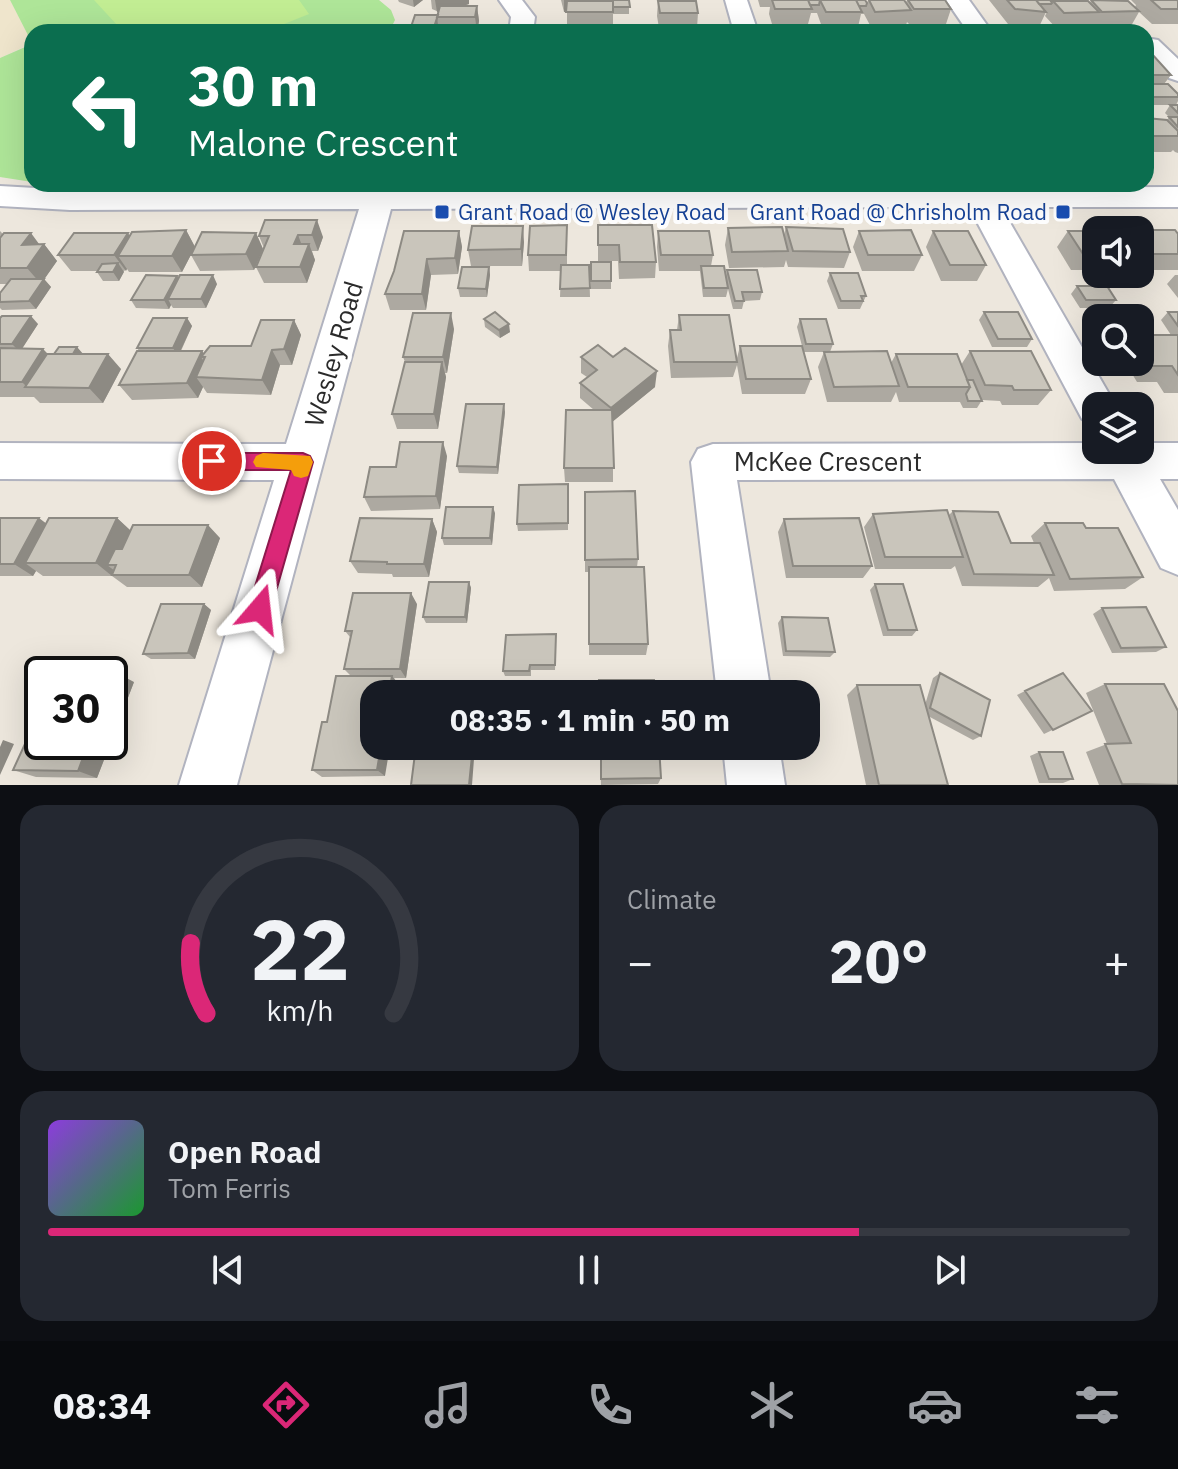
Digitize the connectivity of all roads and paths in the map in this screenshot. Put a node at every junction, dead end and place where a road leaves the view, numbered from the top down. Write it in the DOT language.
graph roads {
  1 [pos="510,0"];
  2 [pos="736,0"];
  3 [pos="957,0"];
  4 [pos="522,24"];
  5 [pos="744,24"];
  6 [pos="974,24"];
  7 [pos="1154,45"];
  8 [pos="1178,45"];
  9 [pos="1154,51"];
  10 [pos="1178,73"];
  11 [pos="309,192"];
  12 [pos="597,192"];
  13 [pos="750,192"];
  14 [pos="0,196"];
  15 [pos="979,197"];
  16 [pos="1178,197"];
  17 [pos="378,199"];
  18 [pos="1088,392"];
  19 [pos="1082,457"];
  20 [pos="1154,459"];
  21 [pos="0,461"];
  22 [pos="1178,461"];
  23 [pos="303,462"];
  24 [pos="1128,464"];
  25 [pos="1178,553"];
  26 [pos="742,680"];
  27 [pos="753,760"];
  28 [pos="208,785"];
  29 [pos="756,785"];
  1 -- 4 [label="street"];
  2 -- 5 [label="street"];
  3 -- 6 [label="street"];
  7 -- 8 [label="street"];
  9 -- 10 [label="street"];
  11 -- 14 [label="street"];
  11 -- 17 [label="street"];
  12 -- 17 [label="street"];
  13 -- 15 [label="street"];
  15 -- 16 [label="street"];
  15 -- 18 [label="street"];
  17 -- 23 [label="street, Wesley Road"];
  19 -- 26 [label="street, McKee Crescent"];
  20 -- 22 [label="street, McKee Crescent"];
  21 -- 23 [label="street"];
  23 -- 28 [label="street, Wesley Road"];
  24 -- 25 [label="street"];
  27 -- 29 [label="street"];
}
